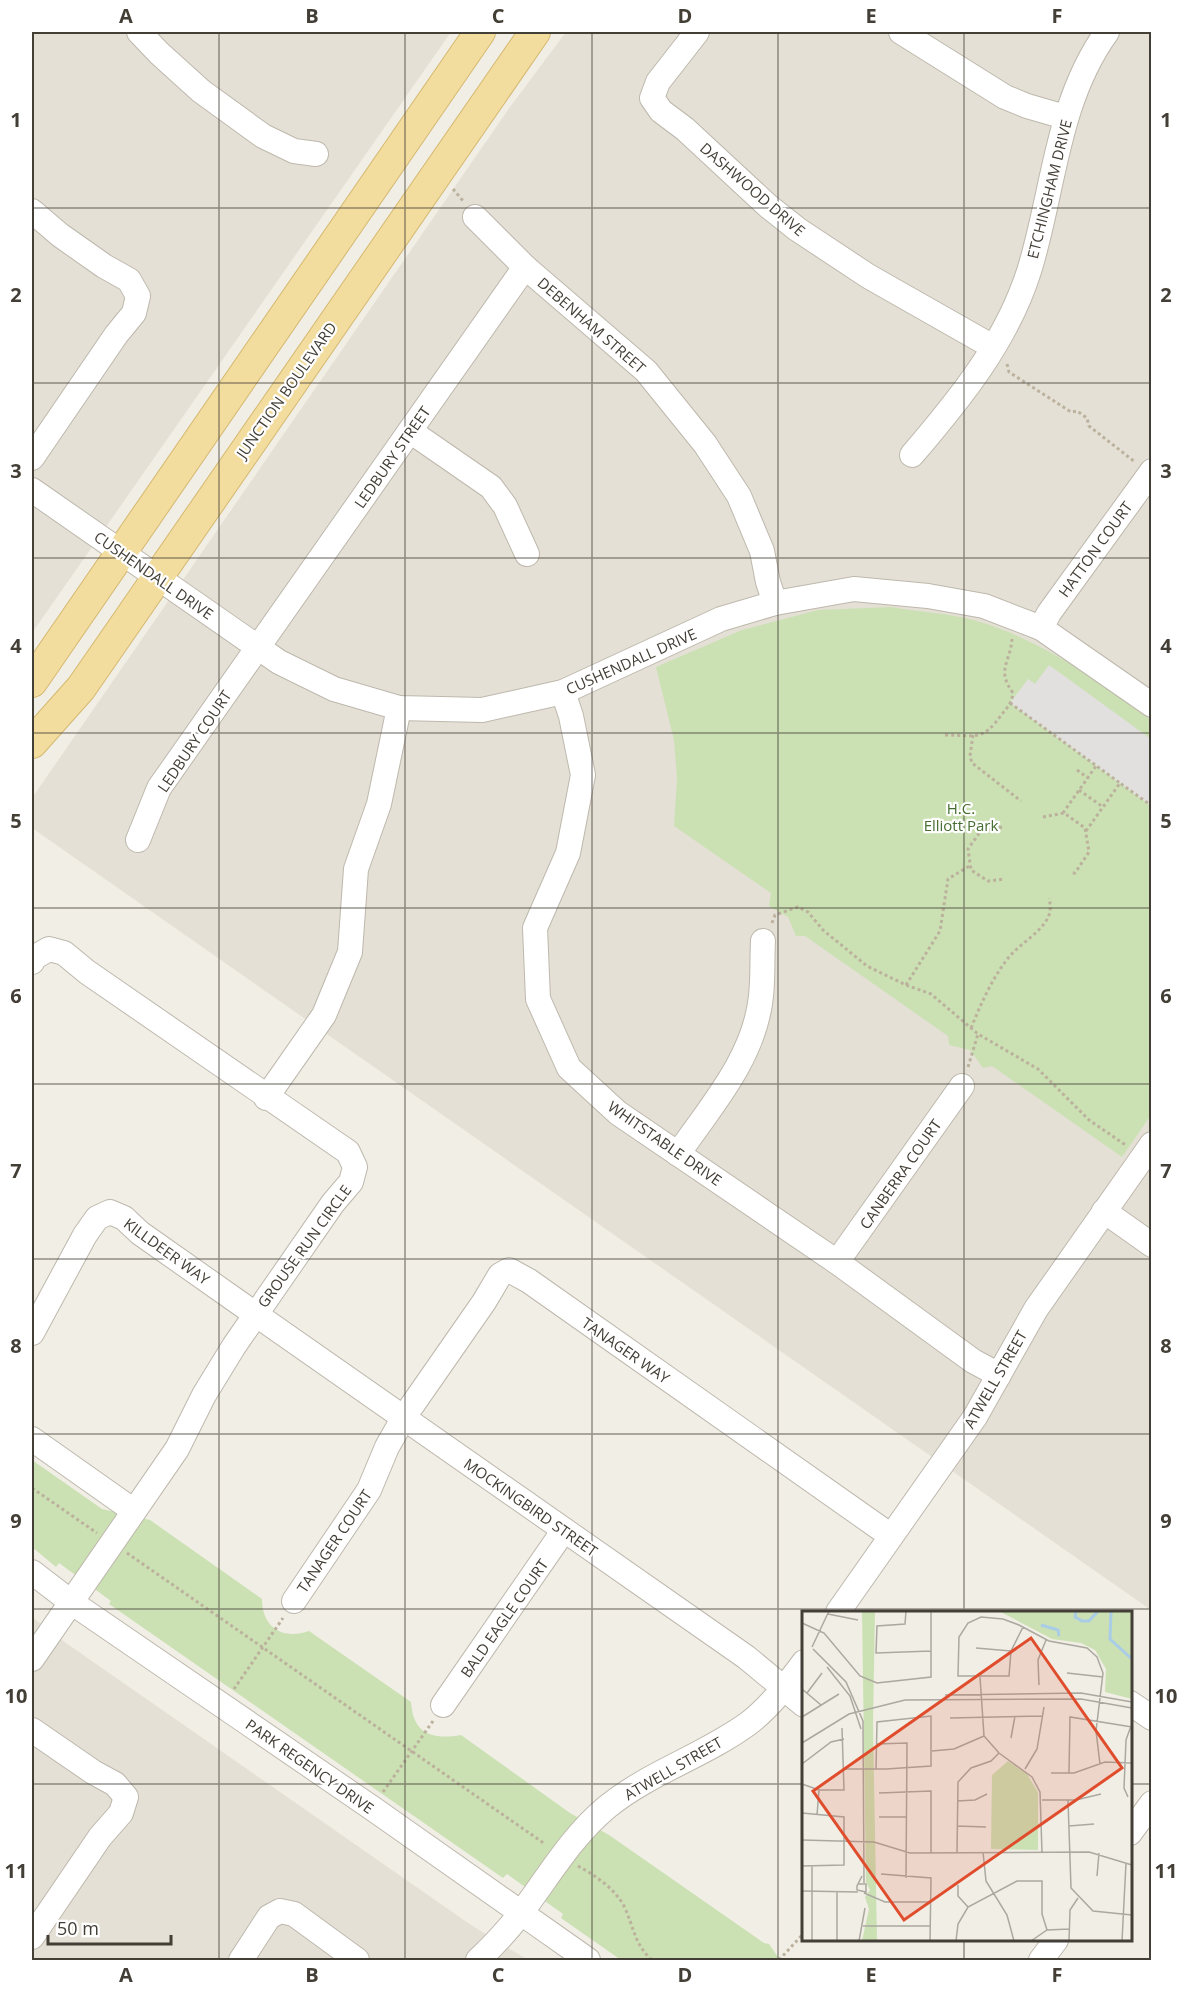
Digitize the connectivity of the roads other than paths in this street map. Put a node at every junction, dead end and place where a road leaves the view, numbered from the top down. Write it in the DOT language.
graph roads {
  1 [pos="140,32"];
  2 [pos="480,32"];
  3 [pos="535,32"];
  4 [pos="697,32"];
  5 [pos="902,32"];
  6 [pos="1107,32"];
  7 [pos="1065,117"];
  8 [pos="316,154"];
  9 [pos="32,211"];
  10 [pos="475,217"];
  11 [pos="525,267"];
  12 [pos="993,347"];
  13 [pos="410,431"];
  14 [pos="912,455"];
  15 [pos="32,458"];
  16 [pos="1145,469"];
  17 [pos="32,490"];
  18 [pos="121,552"];
  19 [pos="527,554"];
  20 [pos="157,578"];
  21 [pos="775,603"];
  22 [pos="1041,628"];
  23 [pos="258,648"];
  24 [pos="32,682"];
  25 [pos="563,692"];
  26 [pos="1152,705"];
  27 [pos="399,708"];
  28 [pos="32,743"];
  29 [pos="138,840"];
  30 [pos="763,941"];
  31 [pos="32,962"];
  32 [pos="962,1086"];
  33 [pos="266,1098"];
  34 [pos="1147,1151"];
  35 [pos="678,1154"];
  36 [pos="1104,1211"];
  37 [pos="1152,1245"];
  38 [pos="837,1262"];
  39 [pos="255,1314"];
  40 [pos="32,1334"];
  41 [pos="999,1375"];
  42 [pos="404,1417"];
  43 [pos="32,1438"];
  44 [pos="134,1511"];
  45 [pos="564,1530"];
  46 [pos="891,1536"];
  47 [pos="32,1572"];
  48 [pos="294,1601"];
  49 [pos="71,1602"];
  50 [pos="839,1611"];
  51 [pos="32,1659"];
  52 [pos="802,1664"];
  53 [pos="783,1688"];
  54 [pos="802,1703"];
  55 [pos="1132,1704"];
  56 [pos="443,1705"];
  57 [pos="1152,1718"];
  58 [pos="32,1730"];
  59 [pos="1152,1803"];
  60 [pos="1132,1832"];
  61 [pos="520,1913"];
  62 [pos="32,1937"];
  63 [pos="1055,1941"];
  64 [pos="241,1960"];
  65 [pos="357,1960"];
  66 [pos="478,1960"];
  67 [pos="588,1960"];
  68 [pos="1041,1960"];
  1 -- 8 [label="street"];
  2 -- 18 [label="main road"];
  3 -- 20 [label="main road, JUNCTION BOULEVARD"];
  4 -- 12 [label="street, DASHWOOD DRIVE"];
  5 -- 7 [label="street"];
  6 -- 7 [label="street, ETCHINGHAM DRIVE"];
  7 -- 12 [label="street, ETCHINGHAM DRIVE"];
  9 -- 15 [label="street"];
  10 -- 11 [label="street, DEBENHAM STREET"];
  11 -- 13 [label="street, LEDBURY STREET"];
  11 -- 21 [label="street, DEBENHAM STREET"];
  12 -- 14 [label="street, ETCHINGHAM DRIVE"];
  13 -- 19 [label="street"];
  13 -- 23 [label="street, LEDBURY STREET"];
  16 -- 22 [label="street, HATTON COURT"];
  17 -- 18 [label="street, CUSHENDALL DRIVE"];
  18 -- 20 [label="street, CUSHENDALL DRIVE"];
  18 -- 24 [label="main road"];
  20 -- 23 [label="street, CUSHENDALL DRIVE"];
  20 -- 28 [label="main road, JUNCTION BOULEVARD"];
  21 -- 22 [label="street, CUSHENDALL DRIVE"];
  21 -- 25 [label="street, CUSHENDALL DRIVE"];
  22 -- 26 [label="street, CUSHENDALL DRIVE"];
  23 -- 27 [label="street, CUSHENDALL DRIVE"];
  23 -- 29 [label="street, LEDBURY COURT"];
  25 -- 27 [label="street, CUSHENDALL DRIVE"];
  25 -- 35 [label="street, WHITSTABLE DRIVE"];
  27 -- 33 [label="street"];
  30 -- 35 [label="street"];
  31 -- 33 [label="street, GROUSE RUN CIRCLE"];
  32 -- 38 [label="street, CANBERRA COURT"];
  33 -- 39 [label="street, GROUSE RUN CIRCLE"];
  34 -- 36 [label="street, ATWELL STREET"];
  35 -- 38 [label="street, WHITSTABLE DRIVE"];
  36 -- 37 [label="street"];
  36 -- 41 [label="street, ATWELL STREET"];
  38 -- 41 [label="street, WHITSTABLE DRIVE"];
  39 -- 40 [label="street, KILLDEER WAY"];
  39 -- 42 [label="street, MOCKINGBIRD STREET"];
  39 -- 44 [label="street, GROUSE RUN CIRCLE"];
  41 -- 46 [label="street, ATWELL STREET"];
  42 -- 45 [label="street, MOCKINGBIRD STREET"];
  42 -- 46 [label="street, TANAGER WAY"];
  42 -- 48 [label="street, TANAGER COURT"];
  43 -- 44 [label="street"];
  44 -- 49 [label="street, GROUSE RUN CIRCLE"];
  45 -- 53 [label="street, MOCKINGBIRD STREET"];
  45 -- 56 [label="street, BALD EAGLE COURT"];
  46 -- 50 [label="street, ATWELL STREET"];
  47 -- 49 [label="street, PARK REGENCY DRIVE"];
  49 -- 51 [label="street, GROUSE RUN CIRCLE"];
  49 -- 61 [label="street, PARK REGENCY DRIVE"];
  52 -- 53 [label="street, ATWELL STREET"];
  53 -- 54 [label="street, MOCKINGBIRD STREET"];
  53 -- 61 [label="street, ATWELL STREET"];
  55 -- 57 [label="street"];
  58 -- 62 [label="street"];
  59 -- 60 [label="street"];
  61 -- 66 [label="street, ATWELL STREET"];
  61 -- 67 [label="street, PARK REGENCY DRIVE"];
  63 -- 68 [label="street"];
  64 -- 65 [label="street"];
}
